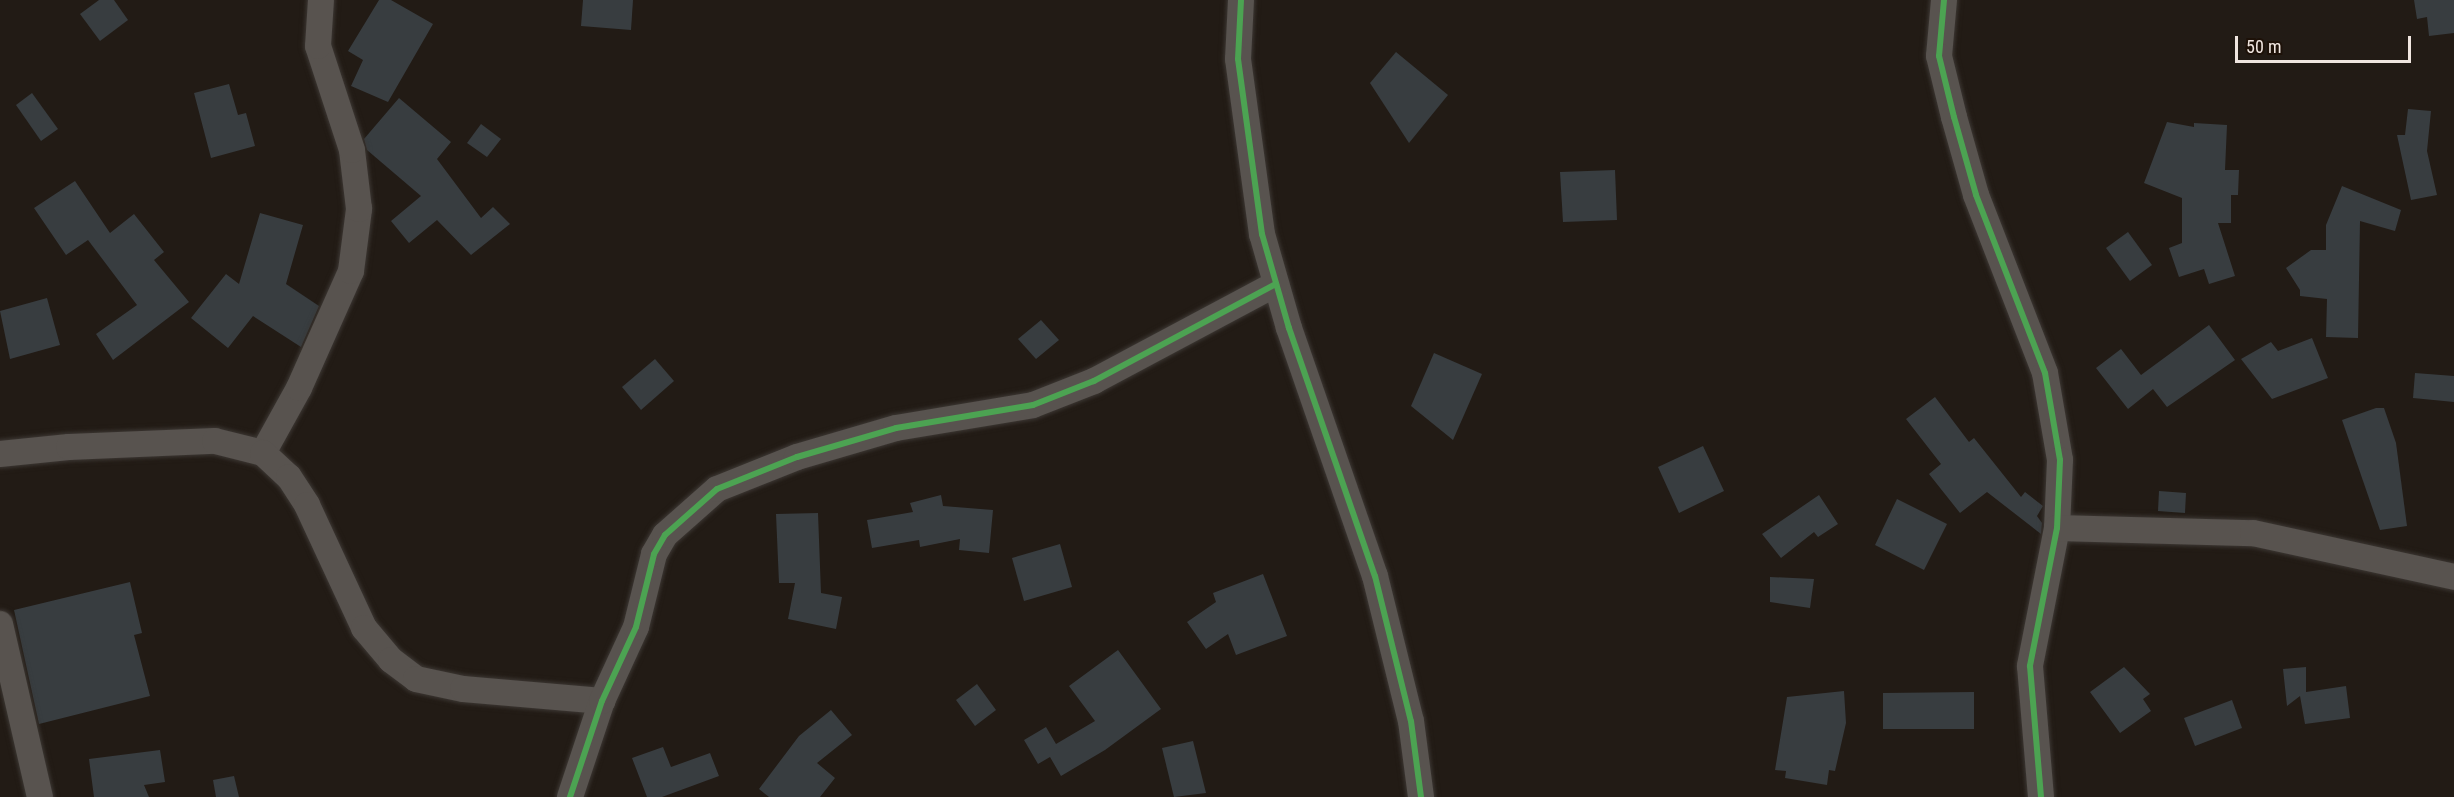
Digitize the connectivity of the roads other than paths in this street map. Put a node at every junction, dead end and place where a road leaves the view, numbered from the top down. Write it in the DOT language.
graph roads {
  1 [pos="321,0"];
  2 [pos="1241,0"];
  3 [pos="1944,0"];
  4 [pos="1276,284"];
  5 [pos="263,453"];
  6 [pos="0,454"];
  7 [pos="2057,528"];
  8 [pos="2454,577"];
  9 [pos="0,624"];
  10 [pos="602,701"];
  11 [pos="40,797"];
  12 [pos="570,797"];
  13 [pos="1421,797"];
  14 [pos="2041,797"];
  1 -- 5 [label="street"];
  2 -- 4 [label="street"];
  3 -- 7 [label="street"];
  4 -- 10 [label="street"];
  4 -- 13 [label="street"];
  5 -- 6 [label="street"];
  5 -- 10 [label="street"];
  7 -- 8 [label="street"];
  7 -- 14 [label="street"];
  9 -- 11 [label="street"];
  10 -- 12 [label="street"];
}
